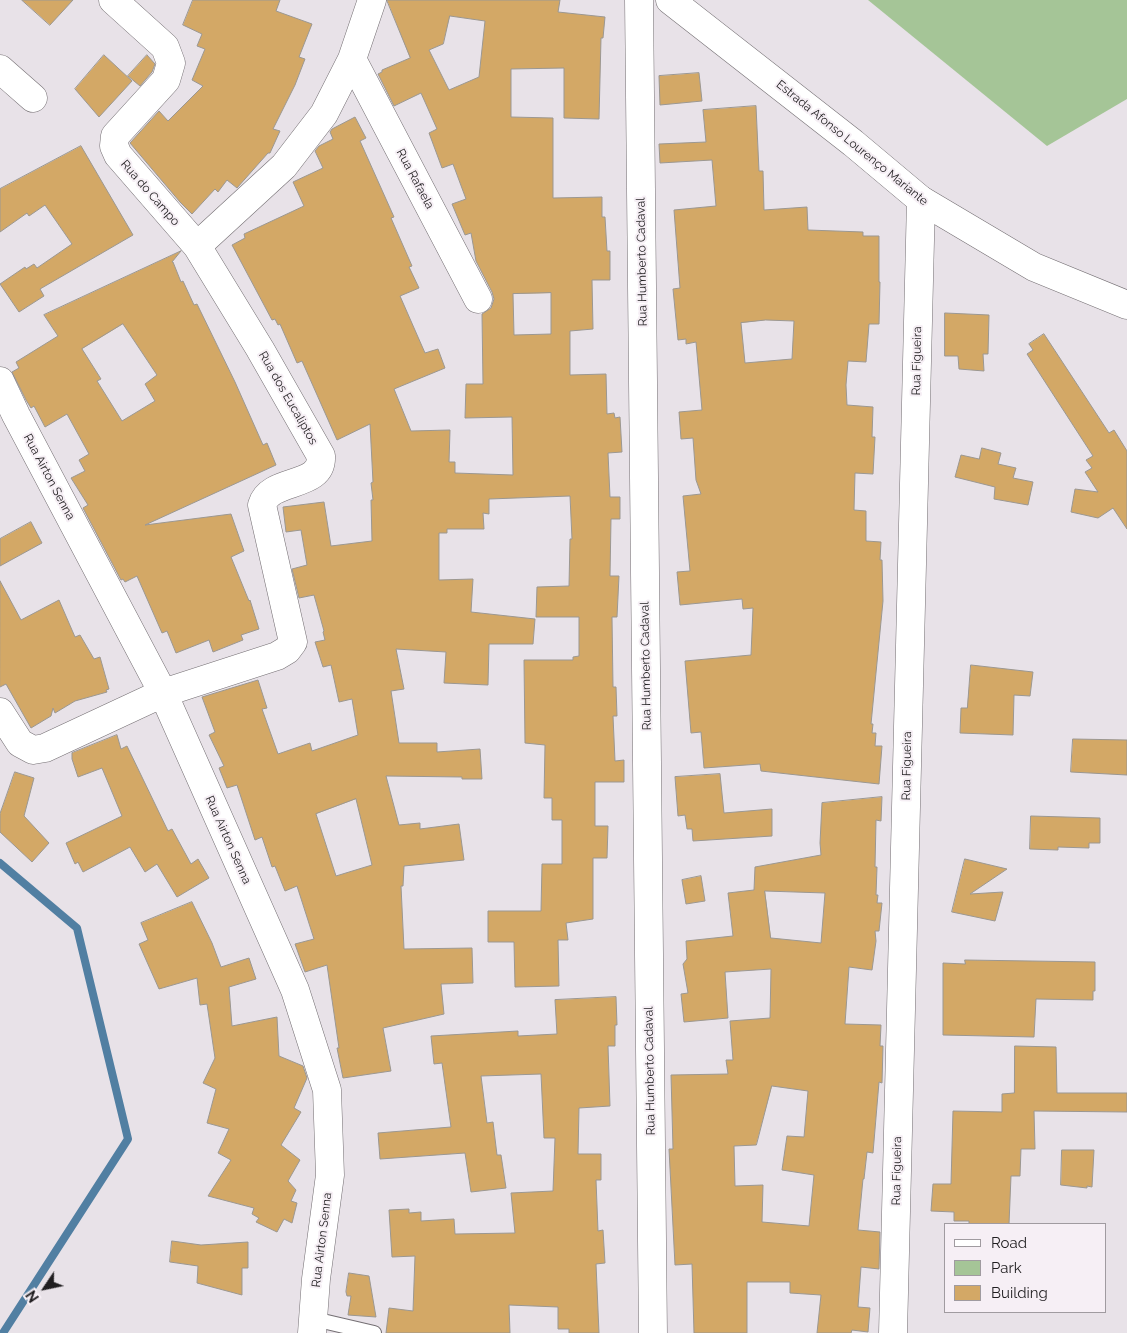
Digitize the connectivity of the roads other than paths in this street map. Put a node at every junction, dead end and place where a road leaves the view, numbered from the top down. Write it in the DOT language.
graph roads {
  1 [pos="113,0"];
  2 [pos="372,0"];
  3 [pos="640,0"];
  4 [pos="670,0"];
  5 [pos="352,59"];
  6 [pos="0,69"];
  7 [pos="33,98"];
  8 [pos="920,200"];
  9 [pos="197,246"];
  10 [pos="478,299"];
  11 [pos="1127,305"];
  12 [pos="0,381"];
  13 [pos="163,693"];
  14 [pos="0,712"];
  15 [pos="313,1326"];
  16 [pos="374,1333"];
  17 [pos="653,1333"];
  18 [pos="893,1333"];
  1 -- 9 [label="street, Rua do Campo"];
  2 -- 5 [label="street"];
  3 -- 17 [label="street, Rua Humberto Cadaval"];
  4 -- 8 [label="street, Estrada Afonso Lourenço Mariante"];
  5 -- 9 [label="street"];
  5 -- 10 [label="street, Rua Rafaela"];
  6 -- 7 [label="street"];
  8 -- 11 [label="street, Estrada Afonso Lourenço Mariante"];
  8 -- 18 [label="street, Rua Figueira"];
  9 -- 13 [label="street, Rua dos Eucaliptos"];
  12 -- 13 [label="street, Rua Airton Senna"];
  13 -- 14 [label="street, Rua dos Eucaliptos"];
  13 -- 15 [label="street, Rua Airton Senna"];
  15 -- 16 [label="lane"];
}
